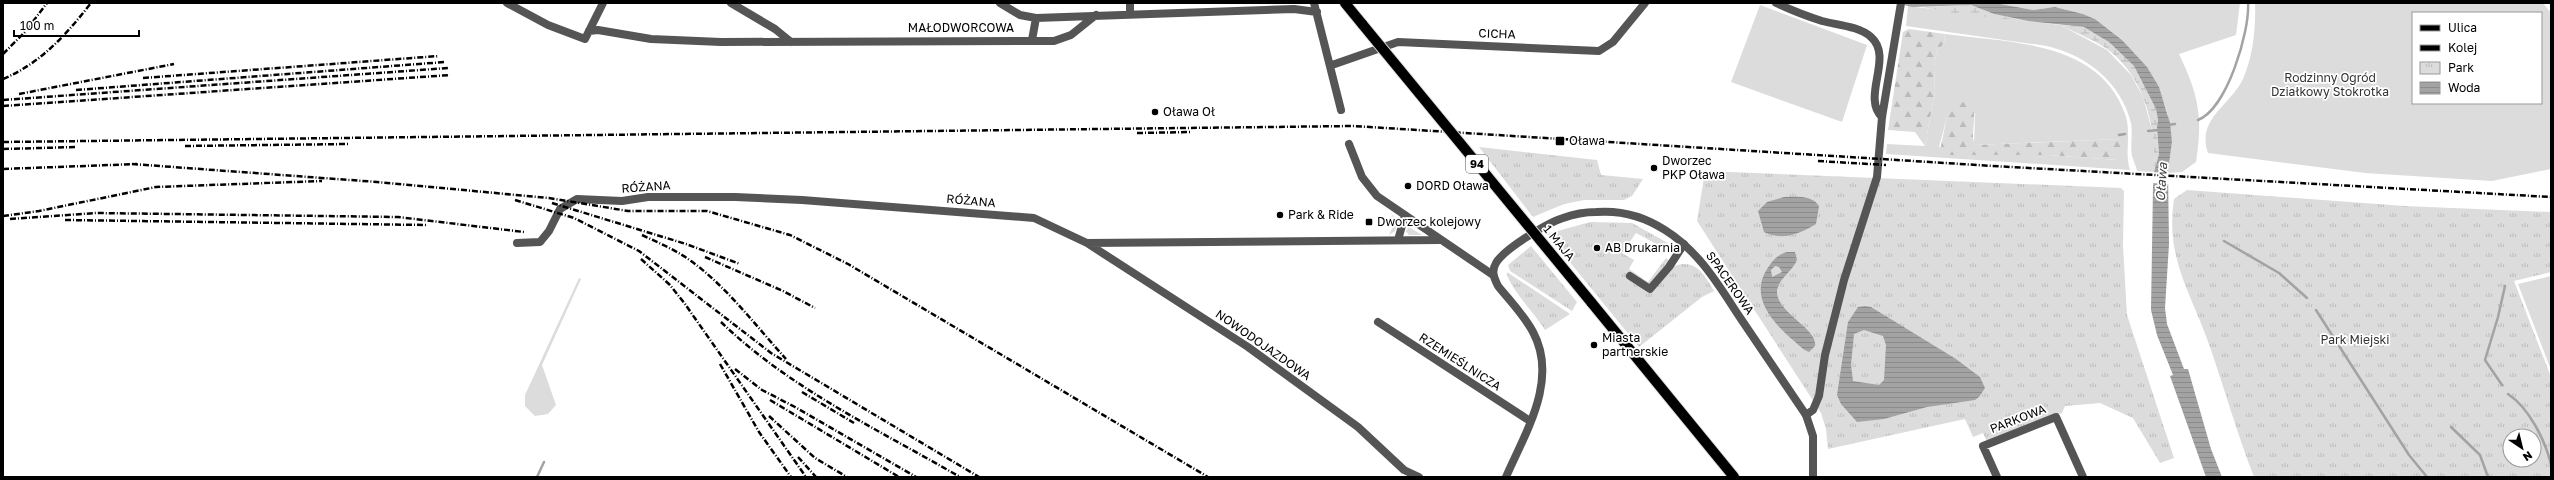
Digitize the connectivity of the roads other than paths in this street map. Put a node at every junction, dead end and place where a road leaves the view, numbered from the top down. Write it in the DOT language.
graph roads {
  1 [pos="507,3"];
  2 [pos="602,3"];
  3 [pos="731,3"];
  4 [pos="1000,3"];
  5 [pos="1130,3"];
  6 [pos="1314,3"];
  7 [pos="1345,3"];
  8 [pos="1645,3"];
  9 [pos="1776,3"];
  10 [pos="1901,3"];
  11 [pos="1317,12"];
  12 [pos="1130,14"];
  13 [pos="1096,15"];
  14 [pos="1036,18"];
  15 [pos="589,31"];
  16 [pos="1032,40"];
  17 [pos="791,42"];
  18 [pos="1332,65"];
  19 [pos="1342,110"];
  20 [pos="1882,121"];
  21 [pos="1349,144"];
  22 [pos="1405,215"];
  23 [pos="1398,240"];
  24 [pos="1440,240"];
  25 [pos="518,243"];
  26 [pos="1087,243"];
  27 [pos="1684,244"];
  28 [pos="1494,275"];
  29 [pos="1630,276"];
  30 [pos="1378,322"];
  31 [pos="1806,415"];
  32 [pos="1530,421"];
  33 [pos="1418,477"];
  34 [pos="1506,477"];
  35 [pos="1734,477"];
  36 [pos="1813,477"];
  37 [pos="1998,477"];
  38 [pos="2083,477"];
  1 -- 15 [label="street, MAŁODWORCOWA"];
  2 -- 15 [label="street"];
  3 -- 17 [label="street"];
  4 -- 14 [label="street"];
  5 -- 12 [label="street"];
  6 -- 11 [label="street"];
  7 -- 35 [label="main road, 1 MAJA / 94, bridge"];
  8 -- 18 [label="street, CICHA"];
  9 -- 20 [label="street"];
  10 -- 20 [label="street"];
  11 -- 12 [label="street"];
  11 -- 18 [label="street"];
  12 -- 13 [label="street"];
  13 -- 14 [label="street"];
  13 -- 16 [label="street"];
  14 -- 16 [label="street, MAŁODWORCOWA"];
  15 -- 17 [label="street, MAŁODWORCOWA"];
  16 -- 17 [label="street, MAŁODWORCOWA"];
  18 -- 19 [label="street"];
  20 -- 31 [label="street"];
  21 -- 22 [label="street"];
  22 -- 23 [label="street"];
  22 -- 24 [label="street"];
  23 -- 24 [label="street, RÓŻANA"];
  23 -- 26 [label="street, RÓŻANA"];
  24 -- 28 [label="street"];
  25 -- 26 [label="street, RÓŻANA"];
  26 -- 33 [label="street, NOWODOJAZDOWA"];
  27 -- 28 [label="street, SPACEROWA"];
  27 -- 29 [label="street"];
  27 -- 31 [label="street, SPACEROWA"];
  28 -- 32 [label="street"];
  30 -- 32 [label="street, RZEMIEŚLNICZA"];
  31 -- 36 [label="street, SPACEROWA"];
  32 -- 34 [label="street"];
  37 -- 38 [label="street, PARKOWA"];
}
